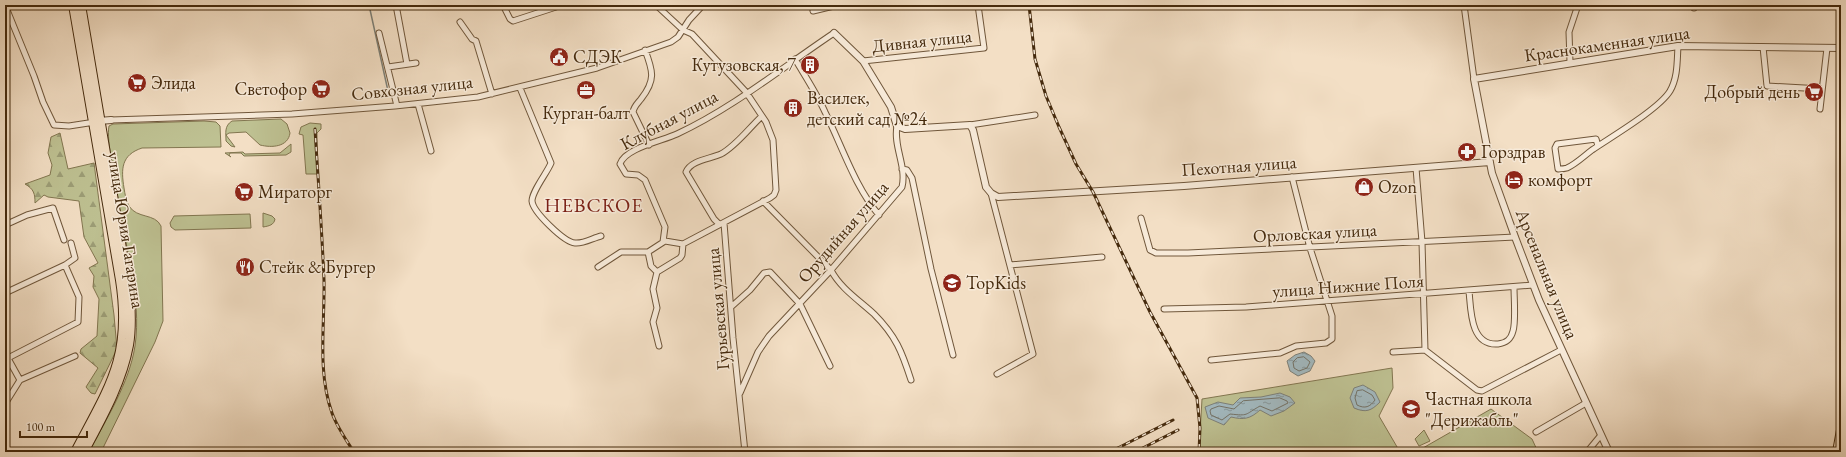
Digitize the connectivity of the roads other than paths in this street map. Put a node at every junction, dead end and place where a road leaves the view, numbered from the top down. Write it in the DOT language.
graph roads {
  1 [pos="5,5"];
  2 [pos="73,5"];
  3 [pos="81,5"];
  4 [pos="396,5"];
  5 [pos="503,5"];
  6 [pos="656,5"];
  7 [pos="703,5"];
  8 [pos="838,5"];
  9 [pos="978,5"];
  10 [pos="1464,5"];
  11 [pos="1578,5"];
  12 [pos="556,7"];
  13 [pos="813,11"];
  14 [pos="460,22"];
  15 [pos="683,30"];
  16 [pos="379,33"];
  17 [pos="834,33"];
  18 [pos="1678,46"];
  19 [pos="1763,47"];
  20 [pos="1827,48"];
  21 [pos="1841,48"];
  22 [pos="645,50"];
  23 [pos="795,59"];
  24 [pos="863,61"];
  25 [pos="416,62"];
  26 [pos="1570,62"];
  27 [pos="407,64"];
  28 [pos="388,67"];
  29 [pos="1474,79"];
  30 [pos="520,88"];
  31 [pos="1822,89"];
  32 [pos="746,92"];
  33 [pos="492,94"];
  34 [pos="418,104"];
  35 [pos="397,106"];
  36 [pos="1820,109"];
  37 [pos="1035,115"];
  38 [pos="762,116"];
  39 [pos="111,120"];
  40 [pos="95,122"];
  41 [pos="970,125"];
  42 [pos="898,126"];
  43 [pos="649,145"];
  44 [pos="1598,146"];
  45 [pos="431,151"];
  46 [pos="1490,162"];
  47 [pos="1416,168"];
  48 [pos="902,169"];
  49 [pos="1292,177"];
  50 [pos="991,194"];
  51 [pos="763,201"];
  52 [pos="880,215"];
  53 [pos="1141,218"];
  54 [pos="721,223"];
  55 [pos="5,225"];
  56 [pos="601,236"];
  57 [pos="1515,238"];
  58 [pos="64,240"];
  59 [pos="663,242"];
  60 [pos="1422,242"];
  61 [pos="71,243"];
  62 [pos="683,244"];
  63 [pos="1310,248"];
  64 [pos="648,252"];
  65 [pos="1102,257"];
  66 [pos="65,265"];
  67 [pos="1010,265"];
  68 [pos="598,267"];
  69 [pos="831,270"];
  70 [pos="656,272"];
  71 [pos="1533,285"];
  72 [pos="1514,287"];
  73 [pos="1469,291"];
  74 [pos="5,293"];
  75 [pos="1423,295"];
  76 [pos="1327,300"];
  77 [pos="800,304"];
  78 [pos="731,307"];
  79 [pos="1164,309"];
  80 [pos="659,346"];
  81 [pos="1425,350"];
  82 [pos="1561,350"];
  83 [pos="1393,352"];
  84 [pos="953,354"];
  85 [pos="7,356"];
  86 [pos="75,356"];
  87 [pos="1211,360"];
  88 [pos="830,366"];
  89 [pos="997,374"];
  90 [pos="20,380"];
  91 [pos="911,380"];
  92 [pos="740,393"];
  93 [pos="1586,403"];
  94 [pos="5,404"];
  95 [pos="1841,430"];
  96 [pos="1536,432"];
  97 [pos="1601,436"];
  98 [pos="5,450"];
  99 [pos="10,452"];
  100 [pos="75,452"];
  101 [pos="84,452"];
  102 [pos="745,452"];
  103 [pos="1587,452"];
  104 [pos="1609,452"];
  105 [pos="1837,452"];
  1 -- 40 [label="street"];
  2 -- 40 [label="main road, улица Юрия Гагарина"];
  3 -- 40 [label="main road, улица Юрия Гагарина"];
  4 -- 27 [label="street"];
  5 -- 12 [label="street"];
  6 -- 15 [label="street"];
  7 -- 15 [label="street, Совхозная улица"];
  8 -- 13 [label="street"];
  9 -- 24 [label="street, Дивная улица"];
  10 -- 29 [label="street, Арсенальная улица"];
  11 -- 26 [label="street"];
  14 -- 33 [label="street"];
  15 -- 22 [label="street, Совхозная улица"];
  15 -- 32 [label="street"];
  16 -- 28 [label="street"];
  17 -- 23 [label="street, Клубная улица"];
  17 -- 24 [label="street, Орудийная улица"];
  18 -- 19 [label="street, Краснокаменная улица"];
  18 -- 26 [label="street, Краснокаменная улица"];
  18 -- 44 [label="street"];
  19 -- 20 [label="street, Краснокаменная улица"];
  19 -- 31 [label="street"];
  20 -- 21 [label="street, Краснокаменная улица"];
  20 -- 31 [label="street"];
  22 -- 30 [label="street, Совхозная улица"];
  22 -- 43 [label="street"];
  23 -- 32 [label="street, Клубная улица"];
  23 -- 52 [label="street"];
  24 -- 42 [label="street, Орудийная улица"];
  25 -- 27 [label="street"];
  26 -- 29 [label="street, Краснокаменная улица"];
  27 -- 28 [label="street"];
  28 -- 35 [label="street"];
  29 -- 46 [label="street, Арсенальная улица"];
  30 -- 33 [label="street, Совхозная улица"];
  30 -- 56 [label="street"];
  31 -- 36 [label="street"];
  32 -- 38 [label="street"];
  32 -- 43 [label="street, Клубная улица"];
  33 -- 34 [label="street, Совхозная улица"];
  34 -- 35 [label="street, Совхозная улица"];
  34 -- 45 [label="street"];
  35 -- 39 [label="street, Совхозная улица"];
  37 -- 41 [label="street"];
  38 -- 51 [label="street"];
  38 -- 54 [label="street"];
  39 -- 40 [label="street, Совхозная улица"];
  40 -- 100 [label="main road, улица Юрия Гагарина"];
  40 -- 101 [label="main road, улица Юрия Гагарина"];
  41 -- 42 [label="street"];
  41 -- 50 [label="street"];
  42 -- 48 [label="street, Орудийная улица"];
  43 -- 59 [label="street, Клубная улица"];
  44 -- 44 [label="street"];
  46 -- 47 [label="street, Пехотная улица"];
  46 -- 57 [label="street, Арсенальная улица"];
  47 -- 49 [label="street, Пехотная улица"];
  47 -- 60 [label="street"];
  48 -- 52 [label="street, Орудийная улица"];
  48 -- 84 [label="street"];
  49 -- 50 [label="street, Пехотная улица"];
  49 -- 63 [label="street"];
  50 -- 67 [label="street"];
  51 -- 54 [label="street"];
  51 -- 69 [label="street"];
  52 -- 69 [label="street, Орудийная улица"];
  53 -- 63 [label="street, Орловская улица"];
  54 -- 62 [label="street"];
  54 -- 78 [label="street, Гурьевская улица"];
  55 -- 58 [label="street"];
  57 -- 60 [label="street, Орловская улица"];
  57 -- 71 [label="street, Арсенальная улица"];
  59 -- 62 [label="street"];
  59 -- 64 [label="street"];
  60 -- 63 [label="street, Орловская улица"];
  60 -- 75 [label="street"];
  61 -- 66 [label="street"];
  62 -- 70 [label="street"];
  63 -- 76 [label="street"];
  64 -- 68 [label="street"];
  64 -- 70 [label="street"];
  65 -- 67 [label="street"];
  66 -- 74 [label="street"];
  66 -- 85 [label="street"];
  67 -- 89 [label="street"];
  69 -- 77 [label="street, Орудийная улица"];
  69 -- 91 [label="street"];
  70 -- 80 [label="street"];
  71 -- 72 [label="street, улица Нижние Поля"];
  71 -- 82 [label="street, Арсенальная улица"];
  72 -- 73 [label="street, улица Нижние Поля"];
  72 -- 73 [label="street"];
  73 -- 75 [label="street, улица Нижние Поля"];
  75 -- 76 [label="street, улица Нижние Поля"];
  75 -- 81 [label="street"];
  76 -- 79 [label="street, улица Нижние Поля"];
  76 -- 87 [label="street"];
  77 -- 78 [label="street"];
  77 -- 88 [label="street"];
  77 -- 92 [label="street, Орудийная улица"];
  78 -- 92 [label="street, Гурьевская улица"];
  81 -- 82 [label="street"];
  81 -- 83 [label="street"];
  82 -- 93 [label="street, Арсенальная улица"];
  85 -- 90 [label="street"];
  86 -- 90 [label="street"];
  90 -- 94 [label="street"];
  92 -- 102 [label="street, Орудийная улица"];
  93 -- 96 [label="street"];
  93 -- 97 [label="street, Арсенальная улица"];
  95 -- 105 [label="main road"];
  97 -- 103 [label="street"];
  97 -- 104 [label="street, Арсенальная улица"];
  98 -- 99 [label="street"];
}
